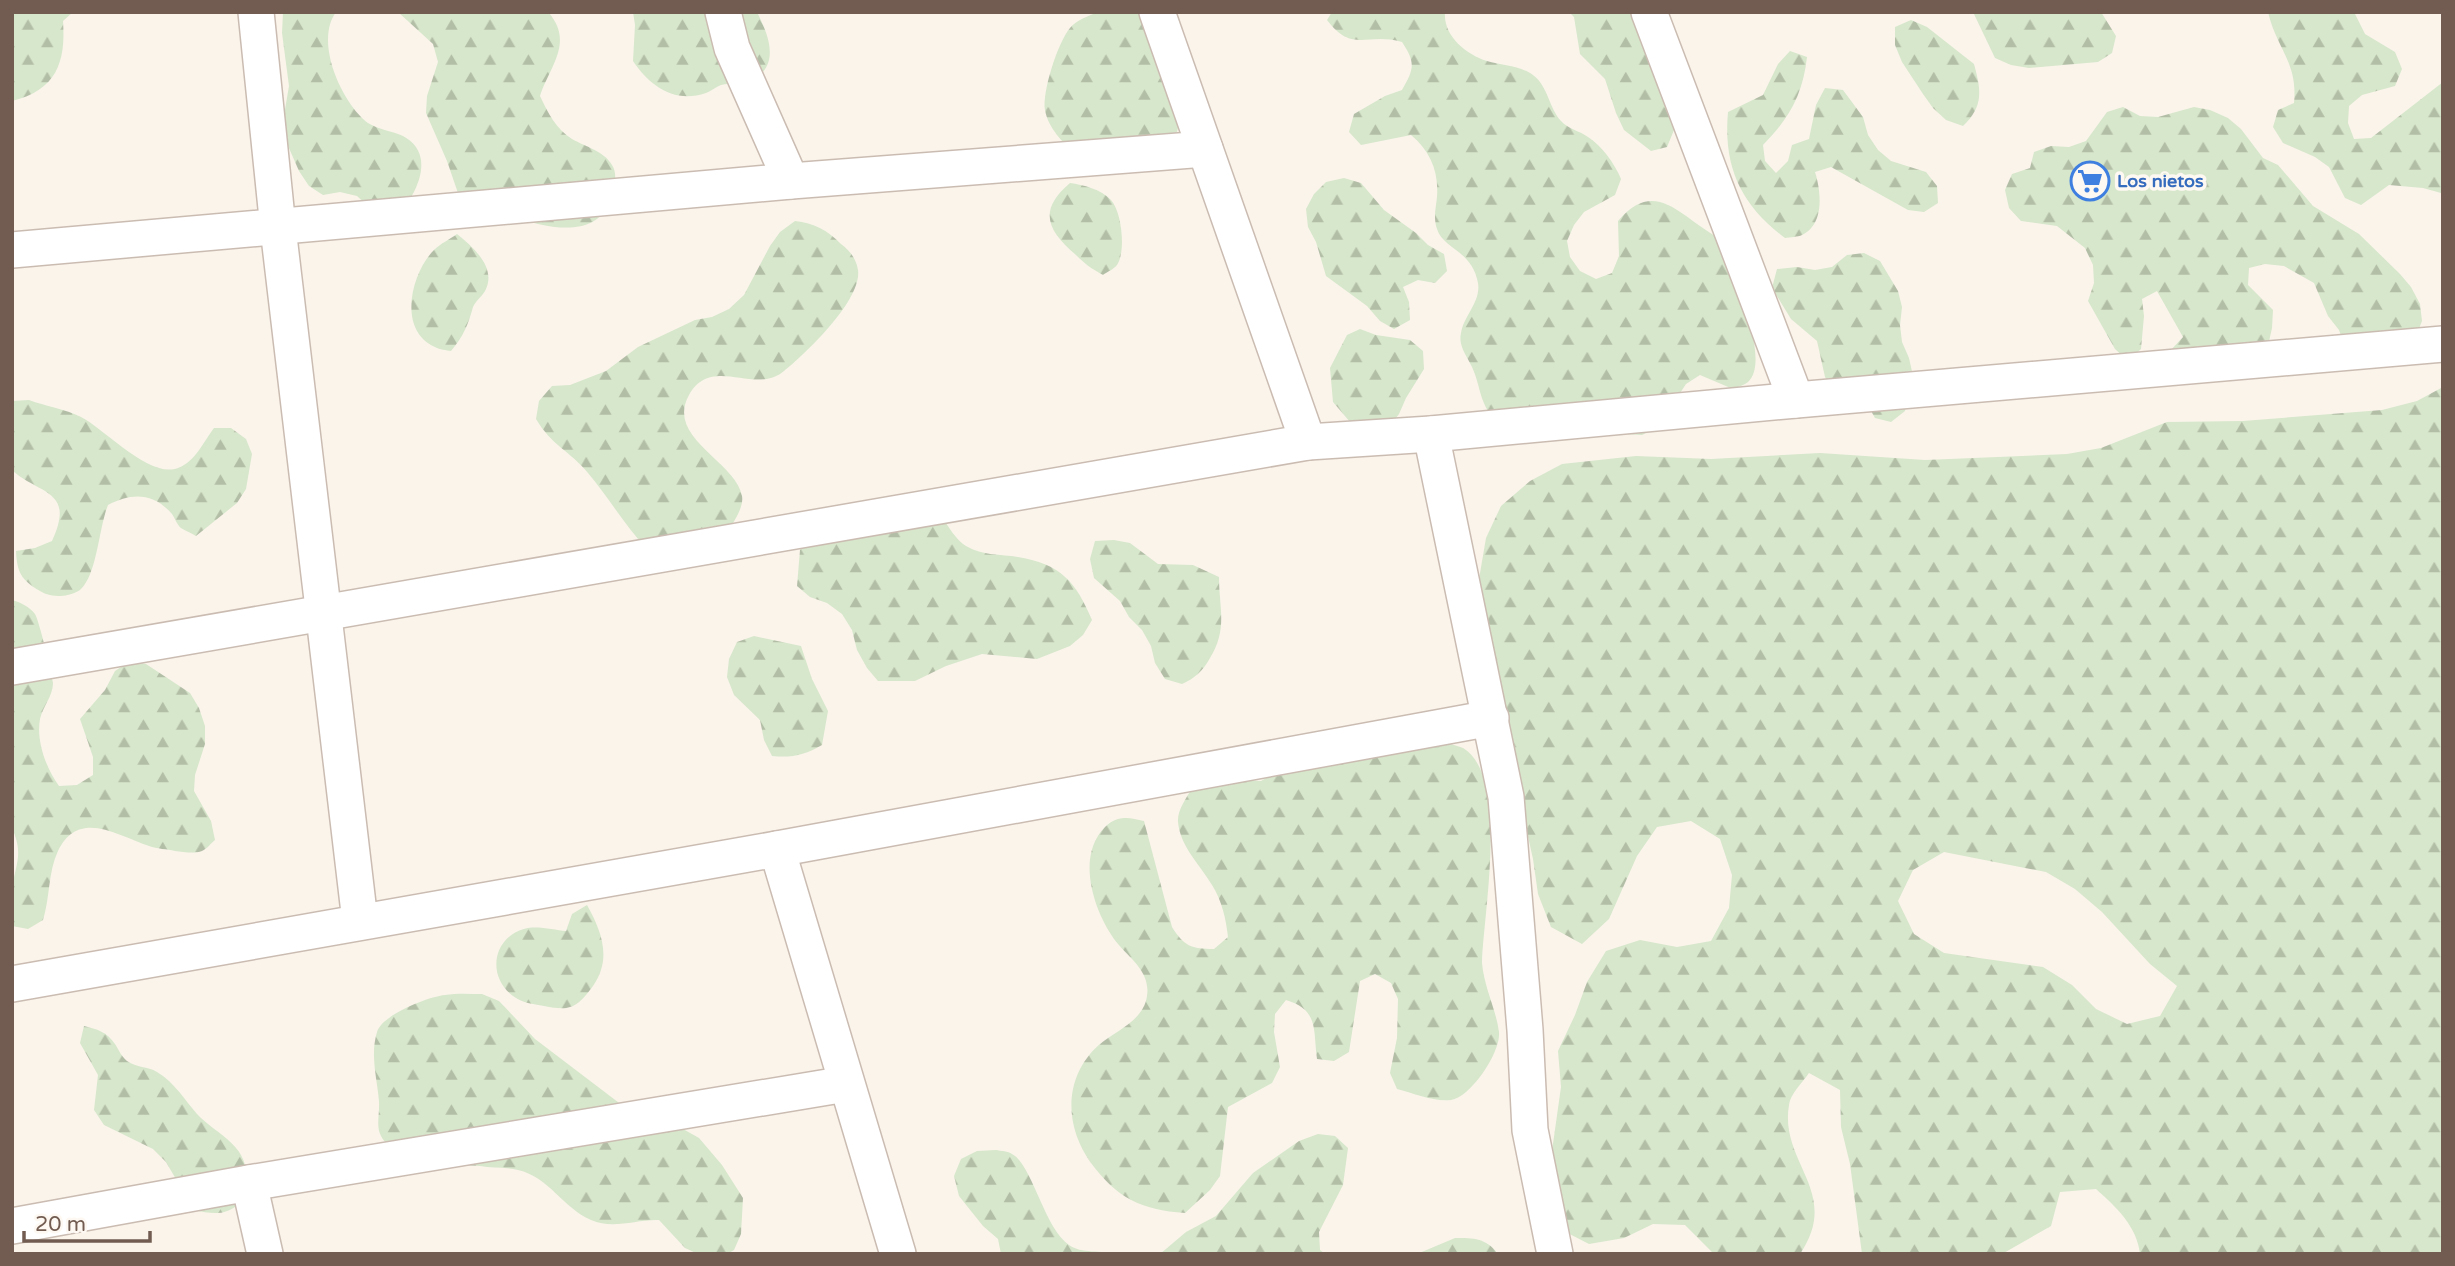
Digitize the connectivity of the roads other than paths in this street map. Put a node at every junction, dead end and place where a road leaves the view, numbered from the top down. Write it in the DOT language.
graph roads {
  1 [pos="256,12"];
  2 [pos="723,12"];
  3 [pos="1157,12"];
  4 [pos="1649,12"];
  5 [pos="1205,149"];
  6 [pos="791,181"];
  7 [pos="278,228"];
  8 [pos="12,250"];
  9 [pos="2443,344"];
  10 [pos="1796,400"];
  11 [pos="1431,434"];
  12 [pos="1308,442"];
  13 [pos="323,613"];
  14 [pos="12,667"];
  15 [pos="1491,718"];
  16 [pos="777,849"];
  17 [pos="360,921"];
  18 [pos="12,984"];
  19 [pos="846,1084"];
  20 [pos="249,1183"];
  21 [pos="12,1226"];
  22 [pos="265,1254"];
  23 [pos="898,1254"];
  24 [pos="1555,1254"];
  1 -- 7 [label="street"];
  2 -- 6 [label="street"];
  3 -- 5 [label="street"];
  4 -- 10 [label="street"];
  5 -- 6 [label="street"];
  5 -- 12 [label="street"];
  6 -- 7 [label="street"];
  7 -- 8 [label="street"];
  7 -- 13 [label="street"];
  9 -- 10 [label="street"];
  10 -- 11 [label="street"];
  11 -- 12 [label="street"];
  11 -- 15 [label="street"];
  12 -- 13 [label="street"];
  13 -- 14 [label="street"];
  13 -- 17 [label="street"];
  15 -- 16 [label="street"];
  15 -- 24 [label="street"];
  16 -- 17 [label="street"];
  16 -- 19 [label="street"];
  17 -- 18 [label="street"];
  19 -- 20 [label="street"];
  19 -- 23 [label="street"];
  20 -- 21 [label="street"];
  20 -- 22 [label="street"];
}
